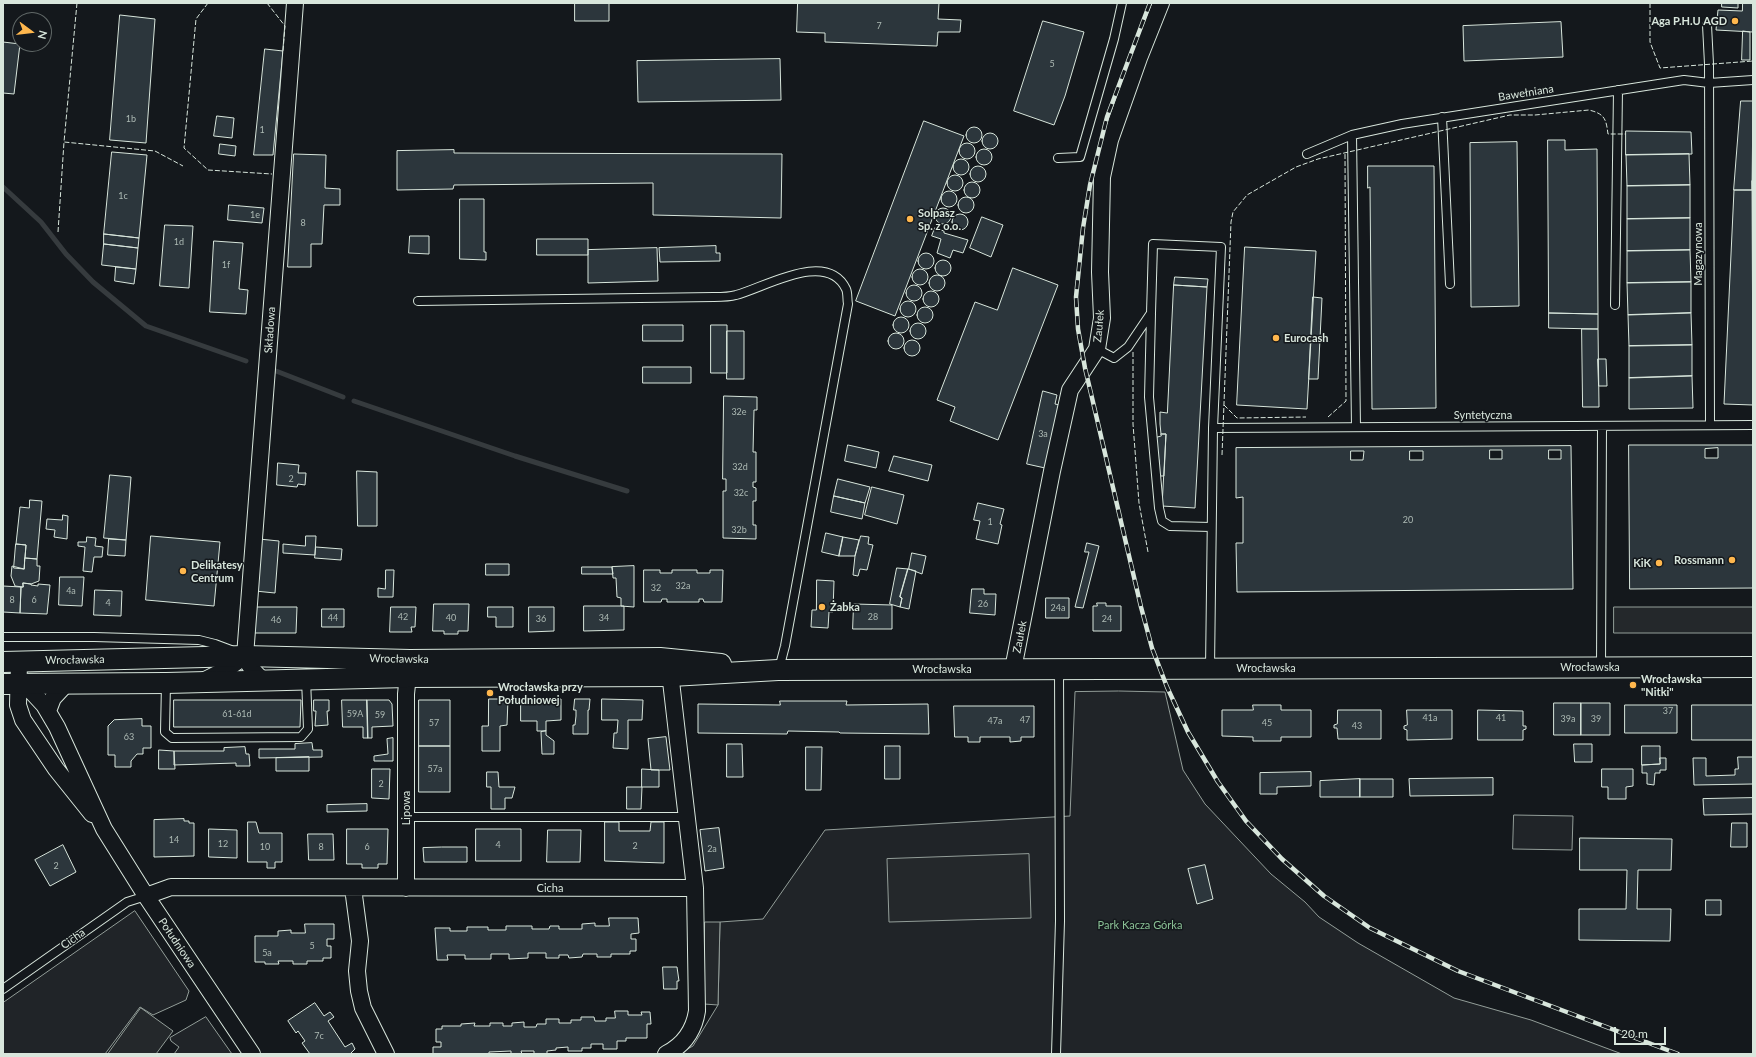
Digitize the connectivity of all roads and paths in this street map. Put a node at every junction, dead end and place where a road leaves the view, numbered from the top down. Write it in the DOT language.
graph roads {
  1 [pos="1122,3"];
  2 [pos="1161,3"];
  3 [pos="296,5"];
  4 [pos="1707,25"];
  5 [pos="1753,80"];
  6 [pos="1709,83"];
  7 [pos="1618,90"];
  8 [pos="1442,117"];
  9 [pos="1352,135"];
  10 [pos="1307,154"];
  11 [pos="1058,158"];
  12 [pos="1450,284"];
  13 [pos="418,301"];
  14 [pos="1615,306"];
  15 [pos="1151,313"];
  16 [pos="1097,349"];
  17 [pos="1710,425"];
  18 [pos="1753,425"];
  19 [pos="1602,426"];
  20 [pos="1356,427"];
  21 [pos="1213,428"];
  22 [pos="1211,527"];
  23 [pos="3,637"];
  24 [pos="245,656"];
  25 [pos="11,662"];
  26 [pos="1601,667"];
  27 [pos="1753,667"];
  28 [pos="409,668"];
  29 [pos="670,668"];
  30 [pos="1210,668"];
  31 [pos="1013,669"];
  32 [pos="1059,669"];
  33 [pos="778,670"];
  34 [pos="306,679"];
  35 [pos="200,682"];
  36 [pos="266,682"];
  37 [pos="67,683"];
  38 [pos="166,683"];
  39 [pos="11,684"];
  40 [pos="48,711"];
  41 [pos="406,817"];
  42 [pos="687,817"];
  43 [pos="104,829"];
  44 [pos="353,888"];
  45 [pos="406,888"];
  46 [pos="695,888"];
  47 [pos="146,896"];
  48 [pos="3,988"];
  49 [pos="252,1054"];
  50 [pos="386,1054"];
  51 [pos="666,1054"];
  52 [pos="1056,1054"];
  1 -- 11 [label="lane"];
  2 -- 16 [label="street, Zaułek"];
  3 -- 24 [label="street, Składowa"];
  4 -- 6 [label="lane, Magazynowa"];
  5 -- 6 [label="lane, Bawełniana"];
  6 -- 7 [label="lane, Bawełniana"];
  6 -- 17 [label="lane, Magazynowa"];
  7 -- 8 [label="lane, Bawełniana"];
  7 -- 14 [label="lane"];
  8 -- 9 [label="lane, Bawełniana"];
  8 -- 12 [label="lane"];
  9 -- 10 [label="lane, Bawełniana"];
  9 -- 20 [label="lane"];
  13 -- 33 [label="lane"];
  15 -- 16 [label="lane"];
  15 -- 21 [label="lane"];
  15 -- 22 [label="lane"];
  16 -- 31 [label="street, Zaułek"];
  17 -- 18 [label="lane, Syntetyczna"];
  17 -- 19 [label="lane, Syntetyczna"];
  19 -- 20 [label="lane, Syntetyczna"];
  19 -- 26 [label="lane"];
  20 -- 21 [label="lane, Syntetyczna"];
  21 -- 22 [label="lane"];
  22 -- 30 [label="lane"];
  23 -- 24 [label="lane"];
  24 -- 25 [label="street, Wrocławska"];
  24 -- 28 [label="street, Wrocławska"];
  24 -- 35 [label="street"];
  24 -- 36 [label="street"];
  25 -- 39 [label="street, Południowa"];
  26 -- 27 [label="street, Wrocławska"];
  26 -- 30 [label="street, Wrocławska"];
  28 -- 29 [label="street, Wrocławska"];
  28 -- 34 [label="street, Wrocławska"];
  28 -- 41 [label="street, Lipowa"];
  29 -- 33 [label="street, Wrocławska"];
  29 -- 42 [label="street"];
  30 -- 32 [label="street, Wrocławska"];
  31 -- 32 [label="street, Wrocławska"];
  31 -- 33 [label="street, Wrocławska"];
  32 -- 52 [label="lane"];
  34 -- 36 [label="street, Wrocławska"];
  34 -- 38 [label="lane"];
  35 -- 36 [label="street, Wrocławska"];
  35 -- 38 [label="street, Wrocławska"];
  37 -- 38 [label="street, Wrocławska"];
  37 -- 39 [label="street, Wrocławska"];
  37 -- 40 [label="street"];
  39 -- 40 [label="street, Południowa"];
  39 -- 43 [label="street, Południowa"];
  40 -- 43 [label="street, Południowa"];
  41 -- 42 [label="lane"];
  41 -- 45 [label="street, Lipowa"];
  42 -- 46 [label="street"];
  43 -- 47 [label="street, Południowa"];
  44 -- 45 [label="street"];
  44 -- 47 [label="street"];
  44 -- 50 [label="street"];
  45 -- 46 [label="street, Cicha"];
  46 -- 51 [label="street"];
  47 -- 48 [label="lane, Cicha"];
  47 -- 49 [label="street, Południowa"];
}
